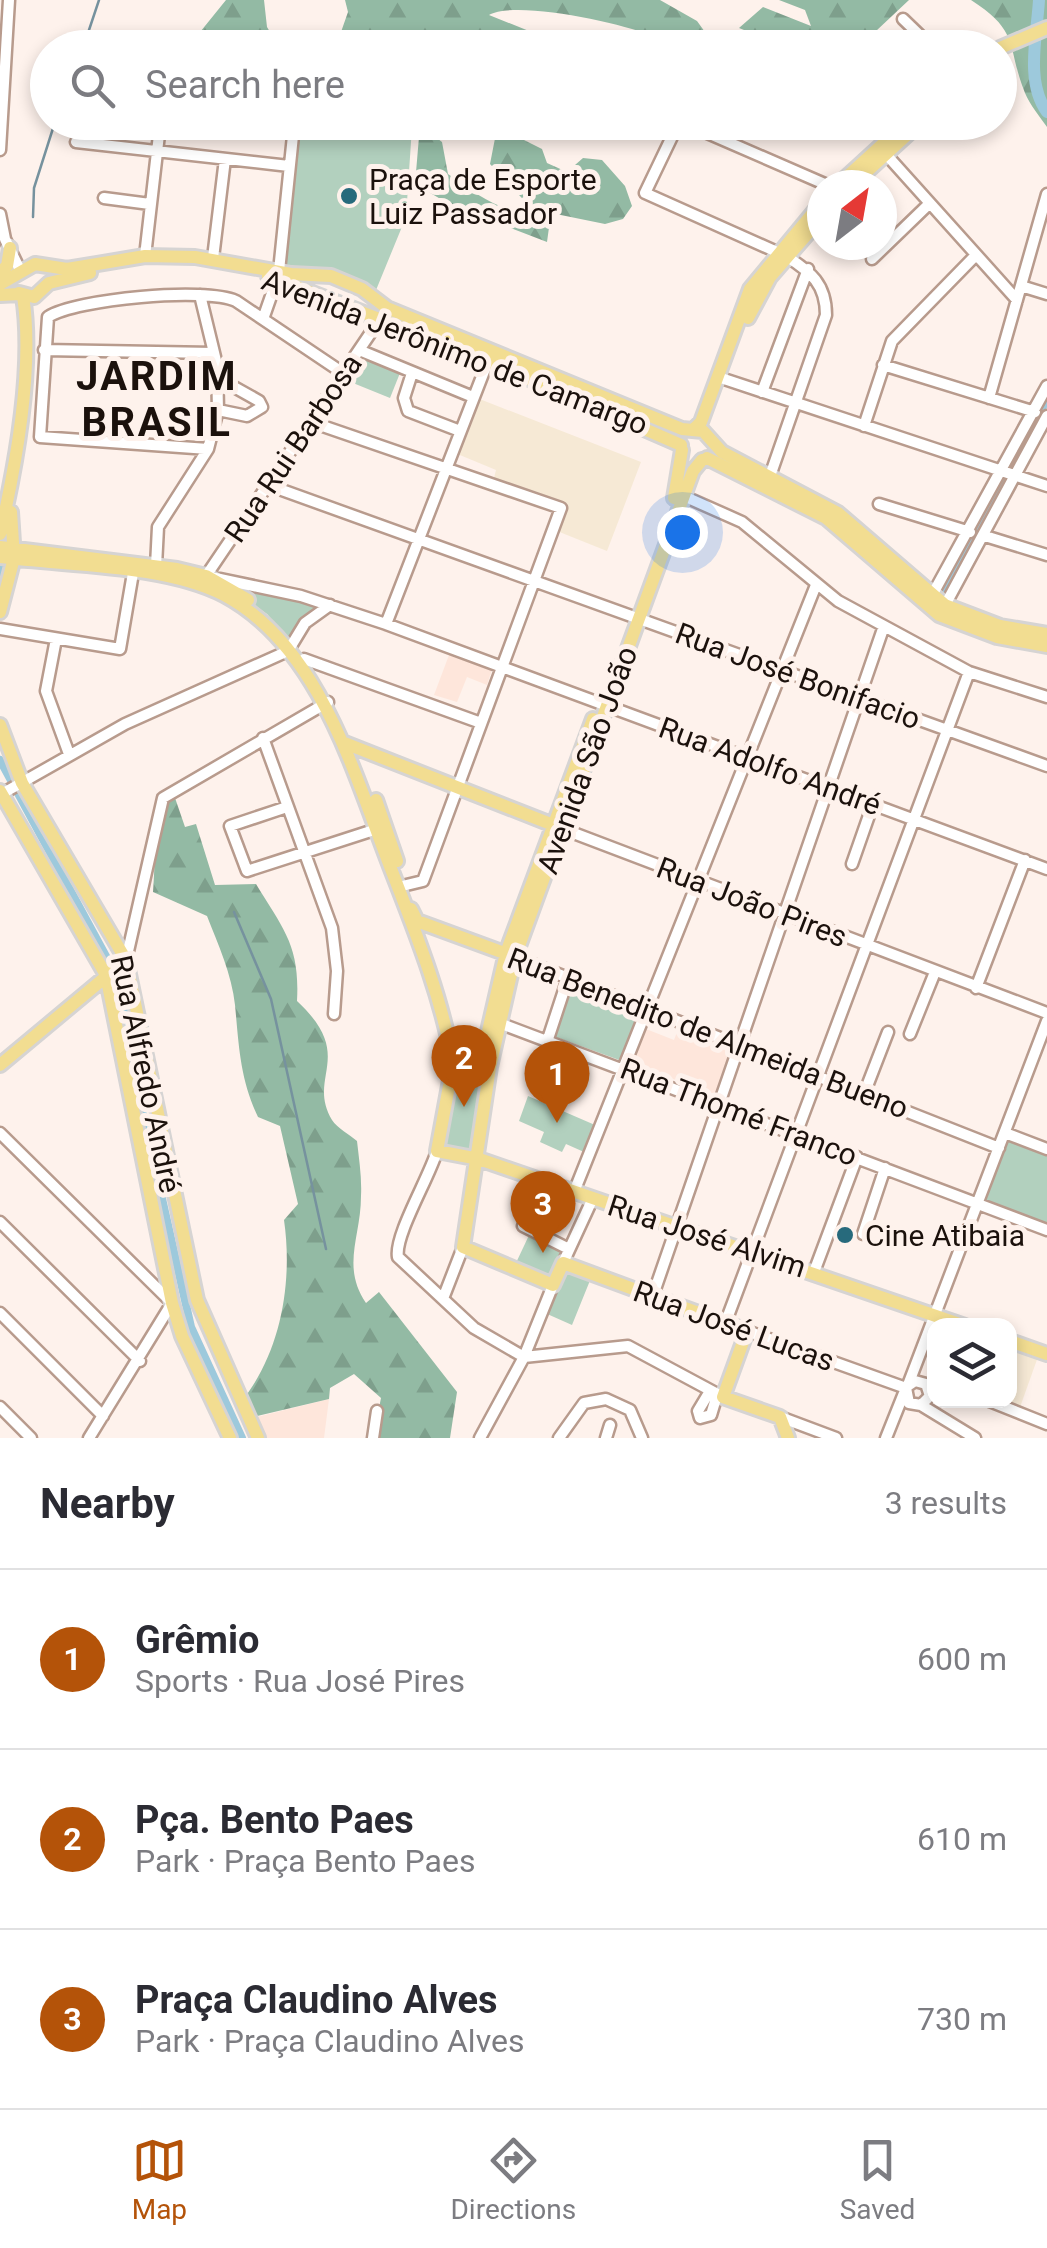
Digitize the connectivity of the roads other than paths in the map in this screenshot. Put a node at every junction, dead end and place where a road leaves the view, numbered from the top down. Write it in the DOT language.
graph roads {
  1 [pos="8,0"];
  2 [pos="903,19"];
  3 [pos="1047,28"];
  4 [pos="914,30"];
  5 [pos="4,33"];
  6 [pos="1017,39"];
  7 [pos="2,112"];
  8 [pos="159,140"];
  9 [pos="292,140"];
  10 [pos="672,140"];
  11 [pos="723,140"];
  12 [pos="894,140"];
  13 [pos="76,142"];
  14 [pos="0,150"];
  15 [pos="158,151"];
  16 [pos="882,151"];
  17 [pos="225,159"];
  18 [pos="289,166"];
  19 [pos="861,170"];
  20 [pos="807,176"];
  21 [pos="1047,194"];
  22 [pos="104,198"];
  23 [pos="150,204"];
  24 [pos="929,204"];
  25 [pos="0,214"];
  26 [pos="807,222"];
  27 [pos="807,230"];
  28 [pos="897,235"];
  29 [pos="8,244"];
  30 [pos="782,254"];
  31 [pos="144,256"];
  32 [pos="976,256"];
  33 [pos="212,258"];
  34 [pos="39,265"];
  35 [pos="808,270"];
  36 [pos="0,272"];
  37 [pos="19,274"];
  38 [pos="278,275"];
  39 [pos="331,276"];
  40 [pos="0,284"];
  41 [pos="49,284"];
  42 [pos="1020,286"];
  43 [pos="1047,294"];
  44 [pos="0,295"];
  45 [pos="200,295"];
  46 [pos="26,296"];
  47 [pos="324,296"];
  48 [pos="370,296"];
  49 [pos="1017,300"];
  50 [pos="360,310"];
  51 [pos="263,319"];
  52 [pos="380,319"];
  53 [pos="44,350"];
  54 [pos="359,350"];
  55 [pos="213,353"];
  56 [pos="488,361"];
  57 [pos="883,365"];
  58 [pos="412,372"];
  59 [pos="344,373"];
  60 [pos="218,378"];
  61 [pos="722,378"];
  62 [pos="1047,386"];
  63 [pos="762,392"];
  64 [pos="473,398"];
  65 [pos="989,398"];
  66 [pos="795,403"];
  67 [pos="218,410"];
  68 [pos="1041,414"];
  69 [pos="310,422"];
  70 [pos="864,426"];
  71 [pos="460,431"];
  72 [pos="692,431"];
  73 [pos="712,440"];
  74 [pos="681,448"];
  75 [pos="208,449"];
  76 [pos="705,459"];
  77 [pos="446,468"];
  78 [pos="1008,474"];
  79 [pos="770,476"];
  80 [pos="268,485"];
  81 [pos="1047,486"];
  82 [pos="680,494"];
  83 [pos="10,503"];
  84 [pos="879,504"];
  85 [pos="970,532"];
  86 [pos="0,534"];
  87 [pos="985,536"];
  88 [pos="418,539"];
  89 [pos="6,553"];
  90 [pos="1047,555"];
  91 [pos="156,566"];
  92 [pos="133,573"];
  93 [pos="206,576"];
  94 [pos="534,581"];
  95 [pos="816,585"];
  96 [pos="929,601"];
  97 [pos="330,605"];
  98 [pos="942,610"];
  99 [pos="0,612"];
  100 [pos="634,617"];
  101 [pos="386,624"];
  102 [pos="884,626"];
  103 [pos="0,630"];
  104 [pos="1047,634"];
  105 [pos="56,638"];
  106 [pos="1047,646"];
  107 [pos="290,647"];
  108 [pos="304,659"];
  109 [pos="502,668"];
  110 [pos="782,670"];
  111 [pos="969,672"];
  112 [pos="1047,697"];
  113 [pos="860,698"];
  114 [pos="326,704"];
  115 [pos="602,704"];
  116 [pos="481,724"];
  117 [pos="0,725"];
  118 [pos="948,730"];
  119 [pos="263,738"];
  120 [pos="347,745"];
  121 [pos="69,754"];
  122 [pos="747,758"];
  123 [pos="1047,766"];
  124 [pos="828,788"];
  125 [pos="8,790"];
  126 [pos="456,790"];
  127 [pos="874,804"];
  128 [pos="287,807"];
  129 [pos="915,818"];
  130 [pos="380,827"];
  131 [pos="558,827"];
  132 [pos="304,855"];
  133 [pos="1025,860"];
  134 [pos="852,864"];
  135 [pos="1047,868"];
  136 [pos="698,882"];
  137 [pos="402,887"];
  138 [pos="784,915"];
  139 [pos="419,926"];
  140 [pos="867,946"];
  141 [pos="510,955"];
  142 [pos="111,969"];
  143 [pos="934,972"];
  144 [pos="568,978"];
  145 [pos="976,988"];
  146 [pos="647,1010"];
  147 [pos="334,1014"];
  148 [pos="1047,1014"];
  149 [pos="1047,1021"];
  150 [pos="499,1023"];
  151 [pos="888,1032"];
  152 [pos="910,1034"];
  153 [pos="548,1039"];
  154 [pos="740,1045"];
  155 [pos="475,1053"];
  156 [pos="1,1063"];
  157 [pos="452,1064"];
  158 [pos="490,1067"];
  159 [pos="624,1068"];
  160 [pos="818,1076"];
  161 [pos="864,1094"];
  162 [pos="719,1104"];
  163 [pos="0,1132"];
  164 [pos="796,1133"];
  165 [pos="1005,1133"];
  166 [pos="1000,1148"];
  167 [pos="1047,1149"];
  168 [pos="437,1152"];
  169 [pos="858,1158"];
  170 [pos="479,1159"];
  171 [pos="884,1168"];
  172 [pos="574,1192"];
  173 [pos="593,1198"];
  174 [pos="978,1204"];
  175 [pos="0,1222"];
  176 [pos="524,1226"];
  177 [pos="677,1226"];
  178 [pos="1047,1230"];
  179 [pos="863,1234"];
  180 [pos="463,1247"];
  181 [pos="569,1249"];
  182 [pos="752,1251"];
  183 [pos="564,1264"];
  184 [pos="814,1272"];
  185 [pos="554,1285"];
  186 [pos="444,1296"];
  187 [pos="652,1298"];
  188 [pos="172,1303"];
  189 [pos="0,1314"];
  190 [pos="935,1315"];
  191 [pos="943,1318"];
  192 [pos="725,1324"];
  193 [pos="747,1331"];
  194 [pos="182,1336"];
  195 [pos="154,1339"];
  196 [pos="1017,1343"];
  197 [pos="1047,1354"];
  198 [pos="524,1357"];
  199 [pos="140,1361"];
  200 [pos="927,1383"];
  201 [pos="906,1388"];
  202 [pos="716,1395"];
  203 [pos="927,1398"];
  204 [pos="917,1405"];
  205 [pos="0,1408"];
  206 [pos="1007,1408"];
  207 [pos="377,1411"];
  208 [pos="896,1413"];
  209 [pos="103,1416"];
  210 [pos="780,1417"];
  211 [pos="1047,1424"];
  212 [pos="610,1425"];
  213 [pos="31,1438"];
  214 [pos="89,1438"];
  215 [pos="230,1438"];
  216 [pos="258,1438"];
  217 [pos="373,1438"];
  218 [pos="480,1438"];
  219 [pos="559,1438"];
  220 [pos="606,1438"];
  221 [pos="642,1438"];
  222 [pos="788,1438"];
  223 [pos="836,1438"];
  224 [pos="886,1438"];
  225 [pos="975,1438"];
  1 -- 5 [label="street"];
  2 -- 4 [label="street"];
  3 -- 6 [label="main road"];
  5 -- 7 [label="street"];
  7 -- 14 [label="street"];
  8 -- 15 [label="street"];
  9 -- 18 [label="street"];
  10 -- 30 [label="street"];
  11 -- 20 [label="street"];
  12 -- 16 [label="main road"];
  13 -- 15 [label="street"];
  15 -- 17 [label="street"];
  15 -- 23 [label="street"];
  16 -- 19 [label="main road"];
  16 -- 24 [label="street"];
  17 -- 18 [label="street"];
  17 -- 33 [label="street"];
  18 -- 38 [label="street"];
  21 -- 42 [label="street"];
  22 -- 23 [label="street"];
  23 -- 31 [label="street"];
  24 -- 28 [label="street"];
  24 -- 32 [label="street"];
  25 -- 29 [label="street"];
  26 -- 30 [label="main road"];
  27 -- 30 [label="main road"];
  29 -- 34 [label="street"];
  29 -- 36 [label="main road"];
  29 -- 37 [label="street"];
  30 -- 35 [label="street"];
  30 -- 61 [label="main road"];
  31 -- 33 [label="main road"];
  31 -- 34 [label="main road"];
  32 -- 49 [label="street"];
  32 -- 57 [label="street"];
  33 -- 38 [label="main road"];
  34 -- 37 [label="main road"];
  34 -- 41 [label="main road"];
  35 -- 63 [label="street"];
  35 -- 66 [label="street"];
  37 -- 40 [label="main road"];
  37 -- 46 [label="main road"];
  38 -- 39 [label="main road"];
  38 -- 41 [label="main road, Avenida Jerônimo de Camargo"];
  38 -- 47 [label="main road, Avenida Jerônimo de Camargo"];
  38 -- 51 [label="street"];
  39 -- 47 [label="main road"];
  39 -- 48 [label="main road"];
  41 -- 46 [label="main road"];
  42 -- 43 [label="street"];
  42 -- 49 [label="street"];
  44 -- 46 [label="main road"];
  45 -- 51 [label="street"];
  45 -- 53 [label="street"];
  45 -- 55 [label="street"];
  46 -- 83 [label="main road"];
  47 -- 50 [label="main road, Avenida Jerônimo de Camargo"];
  48 -- 50 [label="main road"];
  48 -- 72 [label="main road"];
  49 -- 65 [label="street"];
  50 -- 52 [label="main road, Avenida Jerônimo de Camargo"];
  51 -- 59 [label="street"];
  52 -- 54 [label="street, Rua Rui Barbosa"];
  52 -- 56 [label="main road, Avenida Jerônimo de Camargo"];
  53 -- 55 [label="street"];
  53 -- 75 [label="street"];
  54 -- 58 [label="street"];
  54 -- 59 [label="street, Rua Rui Barbosa"];
  55 -- 60 [label="street"];
  56 -- 64 [label="street"];
  56 -- 74 [label="main road, Avenida Jerônimo de Camargo"];
  57 -- 65 [label="street"];
  57 -- 70 [label="street"];
  58 -- 64 [label="street"];
  58 -- 71 [label="street"];
  59 -- 69 [label="street, Rua Rui Barbosa"];
  60 -- 67 [label="street"];
  60 -- 67 [label="street"];
  61 -- 63 [label="street"];
  61 -- 72 [label="main road"];
  61 -- 73 [label="main road"];
  62 -- 68 [label="street"];
  63 -- 66 [label="street"];
  64 -- 71 [label="street"];
  65 -- 68 [label="street"];
  66 -- 70 [label="street"];
  66 -- 79 [label="street"];
  67 -- 75 [label="street"];
  68 -- 78 [label="street"];
  69 -- 77 [label="street"];
  69 -- 80 [label="street, Rua Rui Barbosa"];
  70 -- 78 [label="street"];
  71 -- 77 [label="street"];
  72 -- 73 [label="main road"];
  72 -- 74 [label="main road"];
  73 -- 76 [label="main road, Avenida São João"];
  73 -- 79 [label="main road"];
  74 -- 76 [label="main road, Avenida Jerônimo de Camargo"];
  74 -- 82 [label="main road, Avenida São João"];
  75 -- 91 [label="street"];
  76 -- 82 [label="main road, Avenida São João"];
  76 -- 96 [label="main road"];
  77 -- 88 [label="street"];
  77 -- 94 [label="street"];
  78 -- 81 [label="street"];
  78 -- 85 [label="street"];
  78 -- 87 [label="street"];
  79 -- 96 [label="main road"];
  80 -- 88 [label="street, Rua José Bonifacio"];
  80 -- 93 [label="street, Rua Rui Barbosa"];
  82 -- 95 [label="street"];
  82 -- 100 [label="main road, Avenida São João"];
  83 -- 86 [label="main road"];
  83 -- 89 [label="main road"];
  84 -- 85 [label="street"];
  85 -- 96 [label="street"];
  87 -- 90 [label="street"];
  87 -- 98 [label="street"];
  88 -- 94 [label="street, Rua José Bonifacio"];
  88 -- 101 [label="street"];
  89 -- 91 [label="main road"];
  89 -- 92 [label="main road"];
  89 -- 99 [label="main road"];
  91 -- 93 [label="main road"];
  92 -- 105 [label="street"];
  92 -- 107 [label="main road"];
  93 -- 97 [label="street, Rua Adolfo André"];
  93 -- 107 [label="main road"];
  94 -- 100 [label="street, Rua José Bonifacio"];
  94 -- 109 [label="street"];
  95 -- 102 [label="street"];
  95 -- 110 [label="street"];
  96 -- 98 [label="main road"];
  97 -- 101 [label="street, Rua Adolfo André"];
  97 -- 107 [label="street"];
  98 -- 104 [label="main road"];
  98 -- 106 [label="main road"];
  100 -- 110 [label="street, Rua José Bonifacio"];
  100 -- 115 [label="main road, Avenida São João"];
  101 -- 109 [label="street, Rua Adolfo André"];
  102 -- 111 [label="street"];
  102 -- 113 [label="street"];
  103 -- 105 [label="street"];
  105 -- 121 [label="street"];
  107 -- 108 [label="main road"];
  107 -- 114 [label="main road"];
  107 -- 121 [label="street"];
  108 -- 114 [label="main road"];
  108 -- 116 [label="street"];
  109 -- 115 [label="street, Rua Adolfo André"];
  109 -- 116 [label="street"];
  110 -- 113 [label="street, Rua José Bonifacio"];
  110 -- 122 [label="street"];
  111 -- 112 [label="street"];
  111 -- 118 [label="street"];
  113 -- 118 [label="street, Rua José Bonifacio"];
  113 -- 124 [label="street"];
  114 -- 119 [label="street"];
  114 -- 120 [label="main road"];
  115 -- 122 [label="street, Rua Adolfo André"];
  115 -- 131 [label="main road, Avenida São João"];
  116 -- 126 [label="street"];
  117 -- 125 [label="main road, Rua Alfredo André"];
  118 -- 123 [label="street, Rua José Bonifacio"];
  118 -- 129 [label="street"];
  119 -- 128 [label="street"];
  119 -- 142 [label="street"];
  120 -- 126 [label="main road, Rua João Pires"];
  120 -- 130 [label="main road"];
  121 -- 125 [label="street"];
  122 -- 124 [label="street, Rua Adolfo André"];
  122 -- 136 [label="street"];
  124 -- 127 [label="street, Rua Adolfo André"];
  124 -- 138 [label="street"];
  125 -- 142 [label="main road, Rua Alfredo André"];
  125 -- 142 [label="main road"];
  126 -- 131 [label="main road, Rua João Pires"];
  126 -- 137 [label="street"];
  127 -- 129 [label="street, Rua Adolfo André"];
  127 -- 134 [label="street"];
  128 -- 132 [label="street"];
  128 -- 132 [label="street"];
  129 -- 133 [label="street, Rua Adolfo André"];
  129 -- 140 [label="street"];
  130 -- 132 [label="street"];
  130 -- 137 [label="main road"];
  131 -- 136 [label="street, Rua João Pires"];
  131 -- 141 [label="main road, Avenida São João"];
  132 -- 147 [label="street"];
  133 -- 135 [label="street, Rua Adolfo André"];
  133 -- 145 [label="street"];
  136 -- 138 [label="street, Rua João Pires"];
  136 -- 146 [label="street"];
  137 -- 139 [label="main road"];
  138 -- 140 [label="street, Rua João Pires"];
  138 -- 154 [label="street"];
  139 -- 141 [label="main road, Rua Benedito de Almeida Bueno"];
  139 -- 157 [label="main road"];
  140 -- 143 [label="street, Rua João Pires"];
  140 -- 160 [label="street"];
  141 -- 144 [label="street, Rua Benedito de Almeida Bueno"];
  141 -- 150 [label="main road, Avenida São João"];
  141 -- 155 [label="main road, Avenida São João"];
  142 -- 156 [label="main road"];
  142 -- 188 [label="main road"];
  142 -- 216 [label="main road, Rua Alfredo André"];
  143 -- 145 [label="street, Rua João Pires"];
  143 -- 152 [label="street"];
  144 -- 146 [label="street, Rua Benedito de Almeida Bueno"];
  144 -- 153 [label="street"];
  145 -- 148 [label="street, Rua João Pires"];
  146 -- 154 [label="street, Rua Benedito de Almeida Bueno"];
  146 -- 159 [label="street"];
  149 -- 165 [label="street"];
  150 -- 153 [label="street, Rua Thomé Franco"];
  150 -- 158 [label="main road, Avenida São João"];
  151 -- 161 [label="street"];
  153 -- 159 [label="street, Rua Thomé Franco"];
  154 -- 160 [label="street, Rua Benedito de Almeida Bueno"];
  154 -- 162 [label="street"];
  155 -- 157 [label="main road"];
  155 -- 158 [label="main road"];
  157 -- 168 [label="main road"];
  158 -- 170 [label="main road, Avenida São João"];
  159 -- 162 [label="street, Rua Thomé Franco"];
  159 -- 172 [label="street"];
  160 -- 161 [label="street, Rua Benedito de Almeida Bueno"];
  160 -- 164 [label="street"];
  161 -- 166 [label="street, Rua Benedito de Almeida Bueno"];
  162 -- 164 [label="street, Rua Thomé Franco"];
  162 -- 177 [label="street"];
  163 -- 188 [label="street"];
  164 -- 169 [label="street, Rua Thomé Franco"];
  164 -- 182 [label="street"];
  165 -- 166 [label="street"];
  165 -- 167 [label="street"];
  166 -- 174 [label="street"];
  168 -- 170 [label="main road, Rua José Alvim"];
  168 -- 186 [label="street"];
  169 -- 171 [label="street, Rua Thomé Franco"];
  169 -- 184 [label="street"];
  170 -- 172 [label="main road, Rua José Alvim"];
  170 -- 180 [label="main road, Avenida São João"];
  171 -- 174 [label="street, Rua Thomé Franco"];
  171 -- 179 [label="street"];
  172 -- 173 [label="main road, Rua José Alvim"];
  173 -- 177 [label="main road, Rua José Alvim"];
  173 -- 181 [label="street"];
  174 -- 178 [label="street, Rua Thomé Franco"];
  174 -- 190 [label="street"];
  175 -- 199 [label="street"];
  176 -- 181 [label="street"];
  177 -- 182 [label="main road, Rua José Alvim"];
  177 -- 187 [label="street"];
  180 -- 185 [label="main road"];
  180 -- 186 [label="street"];
  181 -- 183 [label="street"];
  182 -- 184 [label="main road, Rua José Alvim"];
  182 -- 192 [label="street"];
  183 -- 185 [label="main road"];
  183 -- 187 [label="main road, Rua José Lucas"];
  184 -- 190 [label="main road, Rua José Alvim"];
  185 -- 198 [label="street"];
  186 -- 198 [label="street"];
  187 -- 192 [label="main road, Rua José Lucas"];
  188 -- 194 [label="main road"];
  188 -- 195 [label="street"];
  189 -- 209 [label="street"];
  190 -- 191 [label="main road, Rua José Alvim"];
  190 -- 201 [label="street"];
  192 -- 193 [label="main road, Rua José Lucas"];
  193 -- 201 [label="street, Rua José Lucas"];
  193 -- 202 [label="main road"];
  194 -- 195 [label="street"];
  194 -- 215 [label="main road"];
  195 -- 199 [label="street"];
  196 -- 197 [label="main road"];
  198 -- 202 [label="street"];
  198 -- 218 [label="street"];
  199 -- 209 [label="street"];
  200 -- 201 [label="street, Rua José Lucas"];
  201 -- 204 [label="street"];
  201 -- 208 [label="street"];
  202 -- 210 [label="main road"];
  203 -- 204 [label="street"];
  204 -- 208 [label="street"];
  204 -- 225 [label="street"];
  205 -- 213 [label="street"];
  206 -- 211 [label="street"];
  207 -- 217 [label="street"];
  208 -- 224 [label="street"];
  209 -- 214 [label="street"];
  210 -- 222 [label="main road"];
  210 -- 223 [label="street"];
  212 -- 220 [label="street"];
  219 -- 221 [label="street"];
}
